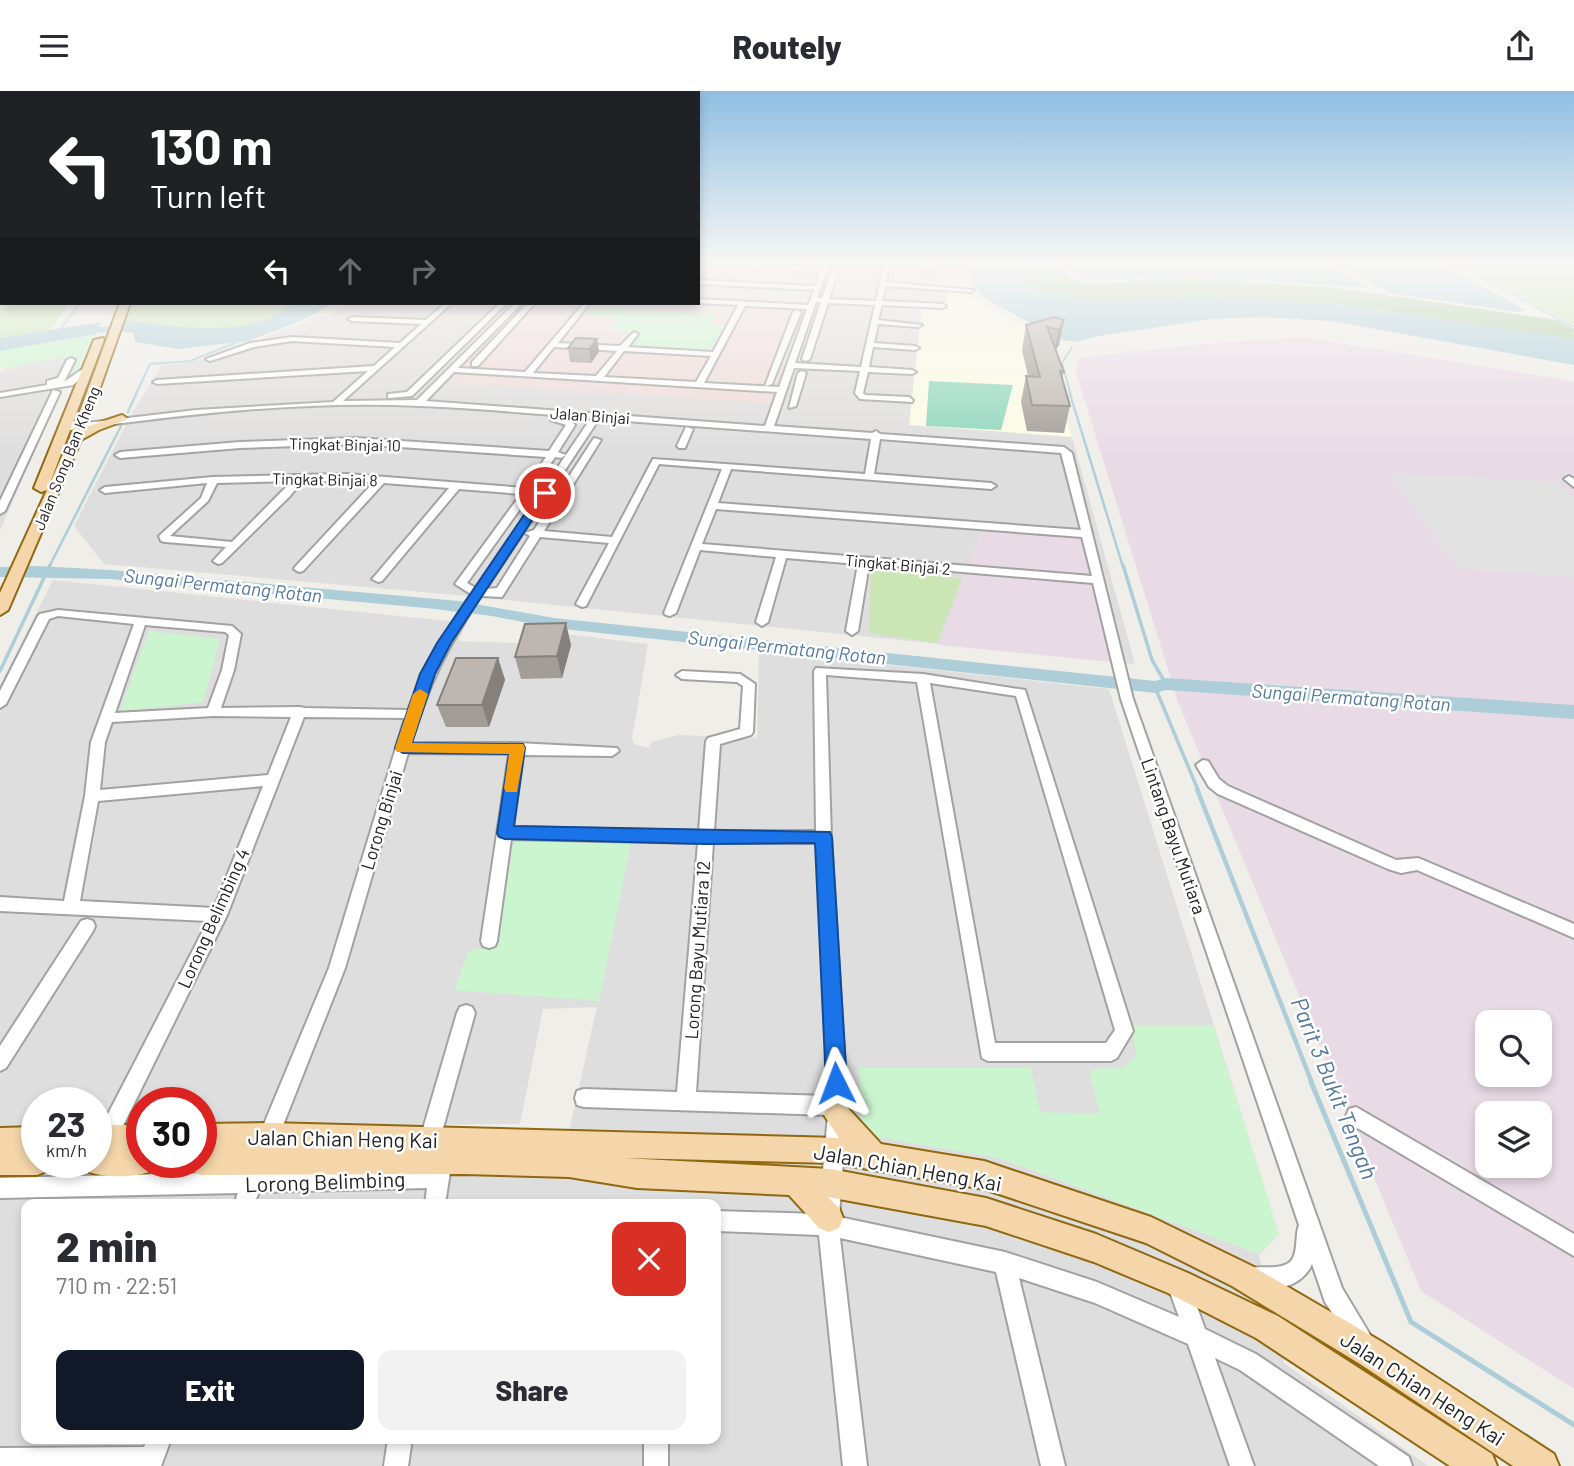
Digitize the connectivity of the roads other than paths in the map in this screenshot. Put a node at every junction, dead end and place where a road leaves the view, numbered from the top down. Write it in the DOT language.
graph roads {
  1 [pos="110,328"];
  2 [pos="420,328"];
  3 [pos="478,328"];
  4 [pos="494,328"];
  5 [pos="508,328"];
  6 [pos="566,328"];
  7 [pos="729,328"];
  8 [pos="790,328"];
  9 [pos="803,328"];
  10 [pos="816,328"];
  11 [pos="873,328"];
  12 [pos="634,334"];
  13 [pos="105,340"];
  14 [pos="401,345"];
  15 [pos="552,345"];
  16 [pos="870,345"];
  17 [pos="915,348"];
  18 [pos="622,349"];
  19 [pos="715,354"];
  20 [pos="467,355"];
  21 [pos="482,356"];
  22 [pos="210,359"];
  23 [pos="806,359"];
  24 [pos="71,360"];
  25 [pos="475,364"];
  26 [pos="791,365"];
  27 [pos="374,368"];
  28 [pos="864,369"];
  29 [pos="87,370"];
  30 [pos="452,370"];
  31 [pos="912,372"];
  32 [pos="772,374"];
  33 [pos="528,375"];
  34 [pos="786,377"];
  35 [pos="598,379"];
  36 [pos="158,381"];
  37 [pos="768,384"];
  38 [pos="699,385"];
  39 [pos="56,389"];
  40 [pos="20,390"];
  41 [pos="782,390"];
  42 [pos="0,393"];
  43 [pos="76,397"];
  44 [pos="446,399"];
  45 [pos="339,400"];
  46 [pos="909,400"];
  47 [pos="281,403"];
  48 [pos="419,403"];
  49 [pos="463,403"];
  50 [pos="367,406"];
  51 [pos="792,406"];
  52 [pos="135,410"];
  53 [pos="162,411"];
  54 [pos="538,415"];
  55 [pos="597,416"];
  56 [pos="176,417"];
  57 [pos="709,420"];
  58 [pos="785,421"];
  59 [pos="125,422"];
  60 [pos="82,423"];
  61 [pos="646,423"];
  62 [pos="611,424"];
  63 [pos="770,424"];
  64 [pos="64,426"];
  65 [pos="812,427"];
  66 [pos="689,429"];
  67 [pos="826,435"];
  68 [pos="876,435"];
  69 [pos="907,437"];
  70 [pos="597,440"];
  71 [pos="861,441"];
  72 [pos="922,442"];
  73 [pos="888,444"];
  74 [pos="682,446"];
  75 [pos="1058,448"];
  76 [pos="996,451"];
  77 [pos="554,454"];
  78 [pos="120,455"];
  79 [pos="568,459"];
  80 [pos="583,463"];
  81 [pos="729,466"];
  82 [pos="300,477"];
  83 [pos="869,477"];
  84 [pos="213,480"];
  85 [pos="381,480"];
  86 [pos="456,486"];
  87 [pos="991,486"];
  88 [pos="105,490"];
  89 [pos="528,491"];
  90 [pos="545,493"];
  91 [pos="537,504"];
  92 [pos="555,506"];
  93 [pos="712,506"];
  94 [pos="0,511"];
  95 [pos="518,532"];
  96 [pos="538,533"];
  97 [pos="1088,534"];
  98 [pos="615,540"];
  99 [pos="235,545"];
  100 [pos="696,547"];
  101 [pos="782,554"];
  102 [pos="26,557"];
  103 [pos="218,561"];
  104 [pos="864,561"];
  105 [pos="299,569"];
  106 [pos="8,579"];
  107 [pos="378,579"];
  108 [pos="1099,580"];
  109 [pos="475,595"];
  110 [pos="582,604"];
  111 [pos="0,610"];
  112 [pos="670,613"];
  113 [pos="141,620"];
  114 [pos="762,622"];
  115 [pos="852,632"];
  116 [pos="682,675"];
  117 [pos="922,678"];
  118 [pos="0,704"];
  119 [pos="300,711"];
  120 [pos="213,712"];
  121 [pos="413,713"];
  122 [pos="107,718"];
  123 [pos="403,748"];
  124 [pos="517,748"];
  125 [pos="612,751"];
  126 [pos="1203,765"];
  127 [pos="272,780"];
  128 [pos="92,796"];
  129 [pos="505,833"];
  130 [pos="705,837"];
  131 [pos="824,837"];
  132 [pos="0,904"];
  133 [pos="71,907"];
  134 [pos="219,915"];
  135 [pos="87,926"];
  136 [pos="1574,931"];
  137 [pos="489,941"];
  138 [pos="466,1013"];
  139 [pos="6,1045"];
  140 [pos="0,1062"];
  141 [pos="584,1098"];
  142 [pos="686,1101"];
  143 [pos="837,1110"];
  144 [pos="1356,1116"];
  145 [pos="112,1119"];
  146 [pos="21,1140"];
  147 [pos="0,1141"];
  148 [pos="217,1143"];
  149 [pos="833,1150"];
  150 [pos="873,1156"];
  151 [pos="437,1159"];
  152 [pos="261,1160"];
  153 [pos="0,1161"];
  154 [pos="21,1161"];
  155 [pos="217,1161"];
  156 [pos="794,1181"];
  157 [pos="831,1182"];
  158 [pos="0,1188"];
  159 [pos="246,1199"];
  160 [pos="435,1199"];
  161 [pos="721,1221"];
  162 [pos="828,1221"];
  163 [pos="1307,1223"];
  164 [pos="1574,1247"];
  165 [pos="1004,1263"];
  166 [pos="1242,1276"];
  167 [pos="1178,1283"];
  168 [pos="1196,1336"];
  169 [pos="1371,1353"];
  170 [pos="399,1444"];
  171 [pos="656,1444"];
  172 [pos="153,1455"];
  173 [pos="0,1460"];
  174 [pos="396,1466"];
  175 [pos="656,1466"];
  176 [pos="855,1466"];
  177 [pos="1053,1466"];
  178 [pos="1242,1466"];
  179 [pos="1400,1466"];
  180 [pos="1480,1466"];
  181 [pos="1542,1466"];
  1 -- 13 [label="main road, Jalan Song Ban Kheng"];
  2 -- 14 [label="street"];
  3 -- 45 [label="street"];
  4 -- 20 [label="street"];
  5 -- 21 [label="street"];
  6 -- 15 [label="street"];
  7 -- 19 [label="street"];
  8 -- 32 [label="street"];
  9 -- 26 [label="street"];
  10 -- 23 [label="street"];
  11 -- 16 [label="street"];
  12 -- 18 [label="street"];
  13 -- 29 [label="main road, Jalan Song Ban Kheng"];
  13 -- 60 [label="main road, Jalan Song Ban Kheng"];
  14 -- 22 [label="street"];
  14 -- 27 [label="street"];
  15 -- 18 [label="street"];
  15 -- 33 [label="street"];
  16 -- 17 [label="street"];
  16 -- 28 [label="street"];
  18 -- 19 [label="street"];
  18 -- 35 [label="street"];
  19 -- 38 [label="street"];
  20 -- 21 [label="street"];
  20 -- 30 [label="street"];
  21 -- 25 [label="street"];
  24 -- 40 [label="street"];
  26 -- 28 [label="street"];
  26 -- 34 [label="street"];
  27 -- 36 [label="street"];
  27 -- 45 [label="street"];
  28 -- 31 [label="street"];
  28 -- 46 [label="street"];
  29 -- 39 [label="street"];
  29 -- 43 [label="main road, Jalan Song Ban Kheng"];
  30 -- 33 [label="street"];
  30 -- 48 [label="street"];
  32 -- 34 [label="street"];
  32 -- 37 [label="street"];
  33 -- 35 [label="street"];
  34 -- 41 [label="street"];
  34 -- 51 [label="street"];
  35 -- 38 [label="street"];
  38 -- 41 [label="street"];
  39 -- 40 [label="street"];
  39 -- 43 [label="street"];
  39 -- 94 [label="street"];
  40 -- 42 [label="street"];
  41 -- 63 [label="street"];
  43 -- 64 [label="main road, Jalan Song Ban Kheng"];
  44 -- 49 [label="street"];
  45 -- 47 [label="street, Jalan Binjai"];
  45 -- 50 [label="street, Jalan Binjai"];
  47 -- 53 [label="street"];
  47 -- 56 [label="street, Jalan Binjai"];
  48 -- 49 [label="street, Jalan Binjai"];
  48 -- 50 [label="street, Jalan Binjai"];
  49 -- 54 [label="street, Jalan Binjai"];
  49 -- 57 [label="street"];
  50 -- 54 [label="street"];
  50 -- 56 [label="street"];
  52 -- 53 [label="street"];
  53 -- 56 [label="street, Jalan Binjai"];
  53 -- 59 [label="street, Jalan Binjai"];
  54 -- 55 [label="street, Jalan Binjai"];
  54 -- 77 [label="street"];
  55 -- 61 [label="street, Jalan Binjai"];
  55 -- 79 [label="street, Lorong Binjai"];
  56 -- 59 [label="street"];
  57 -- 61 [label="street, Jalan Binjai"];
  57 -- 63 [label="street, Jalan Binjai"];
  58 -- 65 [label="street"];
  59 -- 60 [label="main road"];
  59 -- 60 [label="main road"];
  60 -- 64 [label="street"];
  60 -- 102 [label="main road, Jalan Song Ban Kheng"];
  61 -- 62 [label="street"];
  61 -- 66 [label="street"];
  63 -- 65 [label="street, Jalan Binjai"];
  64 -- 106 [label="main road, Jalan Song Ban Kheng"];
  65 -- 67 [label="street, Jalan Binjai"];
  65 -- 69 [label="street"];
  66 -- 67 [label="street"];
  66 -- 74 [label="street"];
  67 -- 68 [label="street, Jalan Binjai"];
  67 -- 71 [label="street"];
  68 -- 69 [label="street, Jalan Binjai"];
  68 -- 83 [label="street"];
  69 -- 72 [label="street, Jalan Binjai"];
  70 -- 80 [label="street"];
  72 -- 73 [label="street"];
  72 -- 75 [label="street, Jalan Binjai"];
  72 -- 76 [label="street"];
  75 -- 97 [label="street, Lintang Bayu Mutiara"];
  77 -- 78 [label="street, Tingkat Binjai 10"];
  77 -- 79 [label="street, Tingkat Binjai 10"];
  77 -- 89 [label="street"];
  79 -- 80 [label="street, Tingkat Binjai 10"];
  79 -- 90 [label="street, Lorong Binjai"];
  80 -- 92 [label="street"];
  81 -- 83 [label="street"];
  81 -- 93 [label="street"];
  81 -- 98 [label="street"];
  82 -- 84 [label="street, Tingkat Binjai 8"];
  82 -- 85 [label="street, Tingkat Binjai 8"];
  82 -- 99 [label="street"];
  83 -- 87 [label="street"];
  84 -- 88 [label="street, Tingkat Binjai 8"];
  84 -- 99 [label="street"];
  85 -- 86 [label="street, Tingkat Binjai 8"];
  85 -- 105 [label="street"];
  86 -- 89 [label="street, Tingkat Binjai 8"];
  86 -- 107 [label="street"];
  89 -- 90 [label="street, Tingkat Binjai 8"];
  89 -- 109 [label="street"];
  90 -- 91 [label="street, Lorong Binjai"];
  91 -- 92 [label="street"];
  91 -- 95 [label="street, Lorong Binjai"];
  92 -- 96 [label="street"];
  93 -- 97 [label="street"];
  93 -- 100 [label="street"];
  95 -- 96 [label="street"];
  95 -- 109 [label="street, Lorong Binjai"];
  96 -- 98 [label="street"];
  96 -- 109 [label="street"];
  97 -- 108 [label="street, Lintang Bayu Mutiara"];
  98 -- 110 [label="street"];
  99 -- 103 [label="street"];
  100 -- 101 [label="street, Tingkat Binjai 2"];
  100 -- 112 [label="street"];
  101 -- 104 [label="street, Tingkat Binjai 2"];
  101 -- 114 [label="street"];
  102 -- 106 [label="main road, Jalan Song Ban Kheng"];
  104 -- 108 [label="street, Tingkat Binjai 2"];
  104 -- 115 [label="street"];
  106 -- 111 [label="main road, Jalan Song Ban Kheng"];
  108 -- 163 [label="street, Lintang Bayu Mutiara"];
  109 -- 121 [label="street, Lorong Binjai"];
  113 -- 118 [label="street"];
  113 -- 120 [label="street"];
  113 -- 122 [label="street"];
  116 -- 130 [label="street, Lorong Bayu Mutiara 12"];
  117 -- 117 [label="street"];
  117 -- 131 [label="street"];
  119 -- 120 [label="street"];
  119 -- 121 [label="street"];
  119 -- 127 [label="street, Lorong Belimbing 4"];
  120 -- 122 [label="street"];
  121 -- 123 [label="street, Lorong Binjai"];
  122 -- 128 [label="street"];
  123 -- 124 [label="street"];
  123 -- 152 [label="street, Lorong Binjai"];
  124 -- 125 [label="street"];
  124 -- 129 [label="street"];
  126 -- 136 [label="street"];
  127 -- 128 [label="street"];
  127 -- 134 [label="street, Lorong Belimbing 4"];
  128 -- 133 [label="street"];
  129 -- 130 [label="street"];
  129 -- 137 [label="street"];
  130 -- 131 [label="street"];
  130 -- 142 [label="street, Lorong Bayu Mutiara 12"];
  131 -- 143 [label="street"];
  132 -- 133 [label="street"];
  133 -- 134 [label="street"];
  134 -- 145 [label="street, Lorong Belimbing 4"];
  135 -- 139 [label="street"];
  138 -- 151 [label="street"];
  139 -- 140 [label="street"];
  141 -- 142 [label="street"];
  142 -- 143 [label="street"];
  143 -- 149 [label="street"];
  143 -- 150 [label="main road"];
  144 -- 164 [label="street"];
  146 -- 147 [label="main road"];
  148 -- 152 [label="main road, Jalan Chian Heng Kai"];
  149 -- 150 [label="main road, Jalan Chian Heng Kai"];
  149 -- 151 [label="main road, Jalan Chian Heng Kai"];
  149 -- 157 [label="street"];
  150 -- 166 [label="main road, Jalan Chian Heng Kai"];
  151 -- 152 [label="main road, Jalan Chian Heng Kai"];
  151 -- 156 [label="main road, Jalan Chian Heng Kai"];
  151 -- 160 [label="street"];
  152 -- 155 [label="main road, Jalan Chian Heng Kai"];
  152 -- 158 [label="street, Lorong Belimbing"];
  152 -- 159 [label="street, Lorong Binjai"];
  153 -- 154 [label="main road"];
  156 -- 157 [label="main road, Jalan Chian Heng Kai"];
  156 -- 162 [label="main road"];
  157 -- 162 [label="street"];
  157 -- 167 [label="main road, Jalan Chian Heng Kai"];
  161 -- 162 [label="street"];
  162 -- 165 [label="street"];
  162 -- 176 [label="street"];
  163 -- 166 [label="street, Lintang Bayu Mutiara"];
  163 -- 169 [label="street, Lintang Bayu Mutiara"];
  165 -- 168 [label="street"];
  165 -- 177 [label="street"];
  166 -- 169 [label="main road, Jalan Chian Heng Kai"];
  167 -- 168 [label="street"];
  167 -- 180 [label="main road, Jalan Chian Heng Kai"];
  168 -- 178 [label="street"];
  168 -- 179 [label="street"];
  169 -- 181 [label="main road, Jalan Chian Heng Kai"];
  170 -- 174 [label="street"];
  171 -- 175 [label="street"];
  172 -- 173 [label="street"];
}
